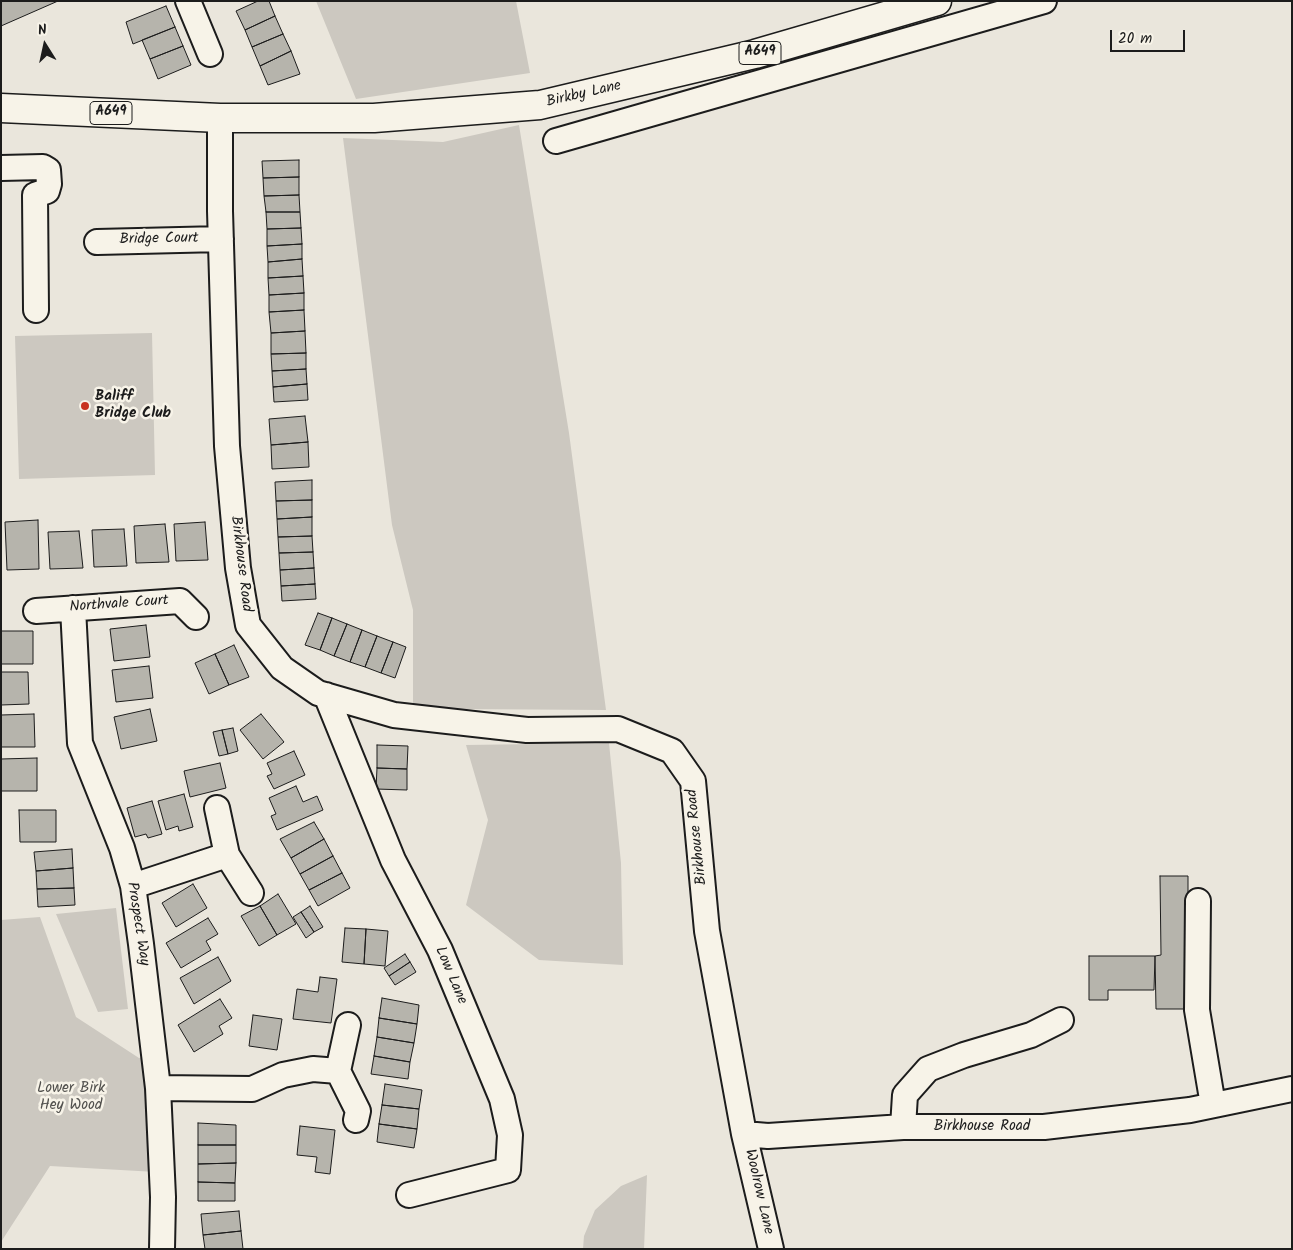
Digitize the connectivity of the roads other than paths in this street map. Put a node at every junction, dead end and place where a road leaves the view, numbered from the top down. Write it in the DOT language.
graph roads {
  1 [pos="936,1"];
  2 [pos="1044,1"];
  3 [pos="196,4"];
  4 [pos="210,54"];
  5 [pos="1,108"];
  6 [pos="220,118"];
  7 [pos="556,141"];
  8 [pos="1,168"];
  9 [pos="221,239"];
  10 [pos="96,242"];
  11 [pos="36,310"];
  12 [pos="73,608"];
  13 [pos="36,611"];
  14 [pos="196,617"];
  15 [pos="326,696"];
  16 [pos="217,808"];
  17 [pos="227,855"];
  18 [pos="133,886"];
  19 [pos="251,893"];
  20 [pos="1198,901"];
  21 [pos="1061,1020"];
  22 [pos="348,1025"];
  23 [pos="338,1071"];
  24 [pos="158,1088"];
  25 [pos="1292,1089"];
  26 [pos="1213,1105"];
  27 [pos="356,1120"];
  28 [pos="902,1127"];
  29 [pos="744,1134"];
  30 [pos="409,1195"];
  31 [pos="162,1249"];
  32 [pos="771,1249"];
  1 -- 6 [label="main road, Birkby Lane / A649"];
  2 -- 7 [label="street"];
  3 -- 4 [label="street"];
  5 -- 6 [label="main road, A649"];
  6 -- 9 [label="street, Birkhouse Road"];
  8 -- 11 [label="street"];
  9 -- 10 [label="street, Bridge Court"];
  9 -- 15 [label="street, Birkhouse Road"];
  12 -- 13 [label="street, Northvale Court"];
  12 -- 14 [label="street, Northvale Court"];
  12 -- 18 [label="street, Prospect Way"];
  15 -- 29 [label="street, Birkhouse Road"];
  15 -- 30 [label="street, Low Lane"];
  16 -- 17 [label="street"];
  17 -- 18 [label="street"];
  17 -- 19 [label="street"];
  18 -- 24 [label="street, Prospect Way"];
  20 -- 26 [label="street"];
  21 -- 28 [label="street"];
  22 -- 23 [label="street"];
  23 -- 24 [label="street"];
  23 -- 27 [label="street"];
  24 -- 31 [label="street, Prospect Way"];
  25 -- 26 [label="street, Birkhouse Road"];
  26 -- 28 [label="street, Birkhouse Road"];
  28 -- 29 [label="street, Birkhouse Road"];
  29 -- 32 [label="street, Woolrow Lane"];
}
